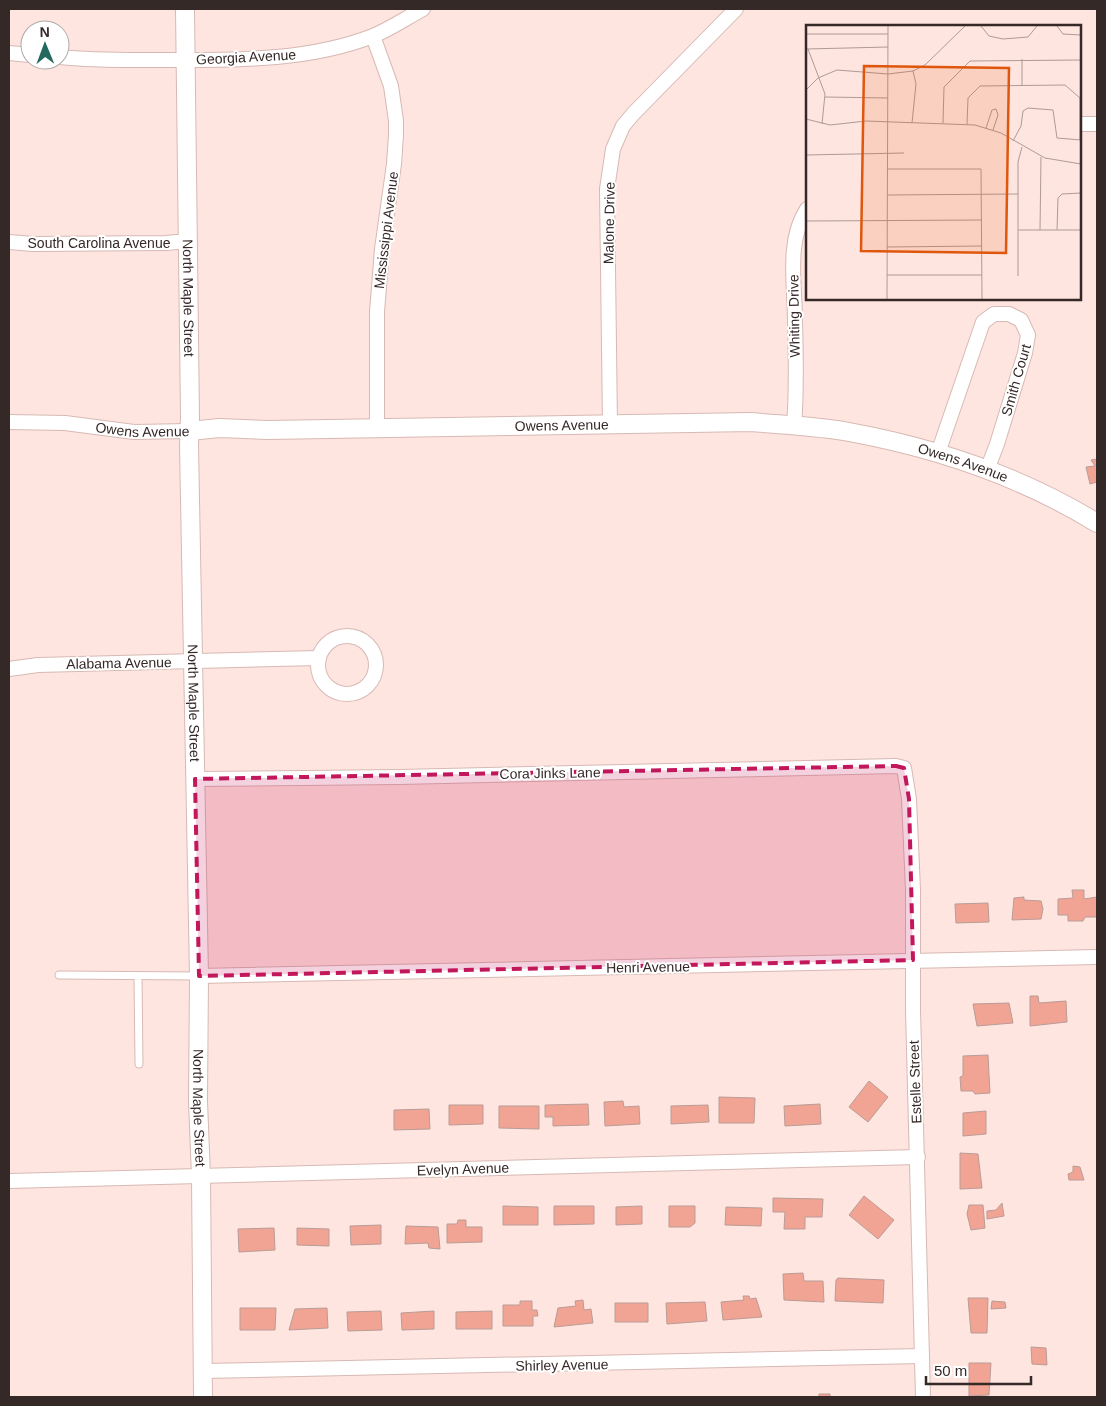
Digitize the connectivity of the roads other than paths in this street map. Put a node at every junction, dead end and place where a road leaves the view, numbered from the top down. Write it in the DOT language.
graph roads {
  1 [pos="185,9"];
  2 [pos="422,9"];
  3 [pos="736,9"];
  4 [pos="373,36"];
  5 [pos="70,58"];
  6 [pos="185,60"];
  7 [pos="1081,124"];
  8 [pos="1097,124"];
  9 [pos="806,211"];
  10 [pos="188,241"];
  11 [pos="9,242"];
  12 [pos="9,422"];
  13 [pos="794,425"];
  14 [pos="610,426"];
  15 [pos="377,428"];
  16 [pos="190,431"];
  17 [pos="938,453"];
  18 [pos="986,470"];
  19 [pos="1097,524"];
  20 [pos="319,658"];
  21 [pos="193,662"];
  22 [pos="9,669"];
  23 [pos="904,768"];
  24 [pos="195,779"];
  25 [pos="1097,957"];
  26 [pos="913,960"];
  27 [pos="59,975"];
  28 [pos="138,976"];
  29 [pos="199,976"];
  30 [pos="139,1064"];
  31 [pos="918,1157"];
  32 [pos="201,1177"];
  33 [pos="9,1181"];
  34 [pos="922,1356"];
  35 [pos="202,1371"];
  36 [pos="203,1397"];
  37 [pos="923,1397"];
  1 -- 6 [label="street, North Maple Street"];
  2 -- 4 [label="street, Georgia Avenue"];
  3 -- 14 [label="street, Malone Drive"];
  4 -- 6 [label="street, Georgia Avenue"];
  4 -- 15 [label="street, Mississippi Avenue"];
  5 -- 6 [label="street, Georgia Avenue"];
  6 -- 10 [label="street, North Maple Street"];
  7 -- 8 [label="street"];
  9 -- 13 [label="street, Whiting Drive"];
  10 -- 11 [label="street, South Carolina Avenue"];
  10 -- 16 [label="street, North Maple Street"];
  12 -- 16 [label="street, Owens Avenue"];
  13 -- 14 [label="street, Owens Avenue"];
  13 -- 17 [label="street, Owens Avenue"];
  14 -- 15 [label="street, Owens Avenue"];
  15 -- 16 [label="street, Owens Avenue"];
  16 -- 21 [label="street, North Maple Street"];
  17 -- 18 [label="street, Owens Avenue"];
  17 -- 18 [label="street, Smith Court"];
  18 -- 19 [label="street, Owens Avenue"];
  20 -- 20 [label="street"];
  20 -- 21 [label="street, Alabama Avenue"];
  21 -- 22 [label="street, Alabama Avenue"];
  21 -- 24 [label="street, North Maple Street"];
  23 -- 24 [label="street, Cora Jinks Lane"];
  23 -- 26 [label="street, Estelle Street"];
  24 -- 29 [label="street, North Maple Street"];
  25 -- 26 [label="street, Henri Avenue"];
  26 -- 29 [label="street, Henri Avenue"];
  26 -- 31 [label="street, Estelle Street"];
  27 -- 28 [label="lane"];
  28 -- 29 [label="lane"];
  28 -- 30 [label="lane"];
  29 -- 32 [label="street, North Maple Street"];
  31 -- 32 [label="street, Evelyn Avenue"];
  31 -- 34 [label="street, Estelle Street"];
  32 -- 33 [label="street, Evelyn Avenue"];
  32 -- 35 [label="street, North Maple Street"];
  34 -- 35 [label="street, Shirley Avenue"];
  34 -- 37 [label="street, Estelle Street"];
  35 -- 36 [label="street, North Maple Street"];
}
